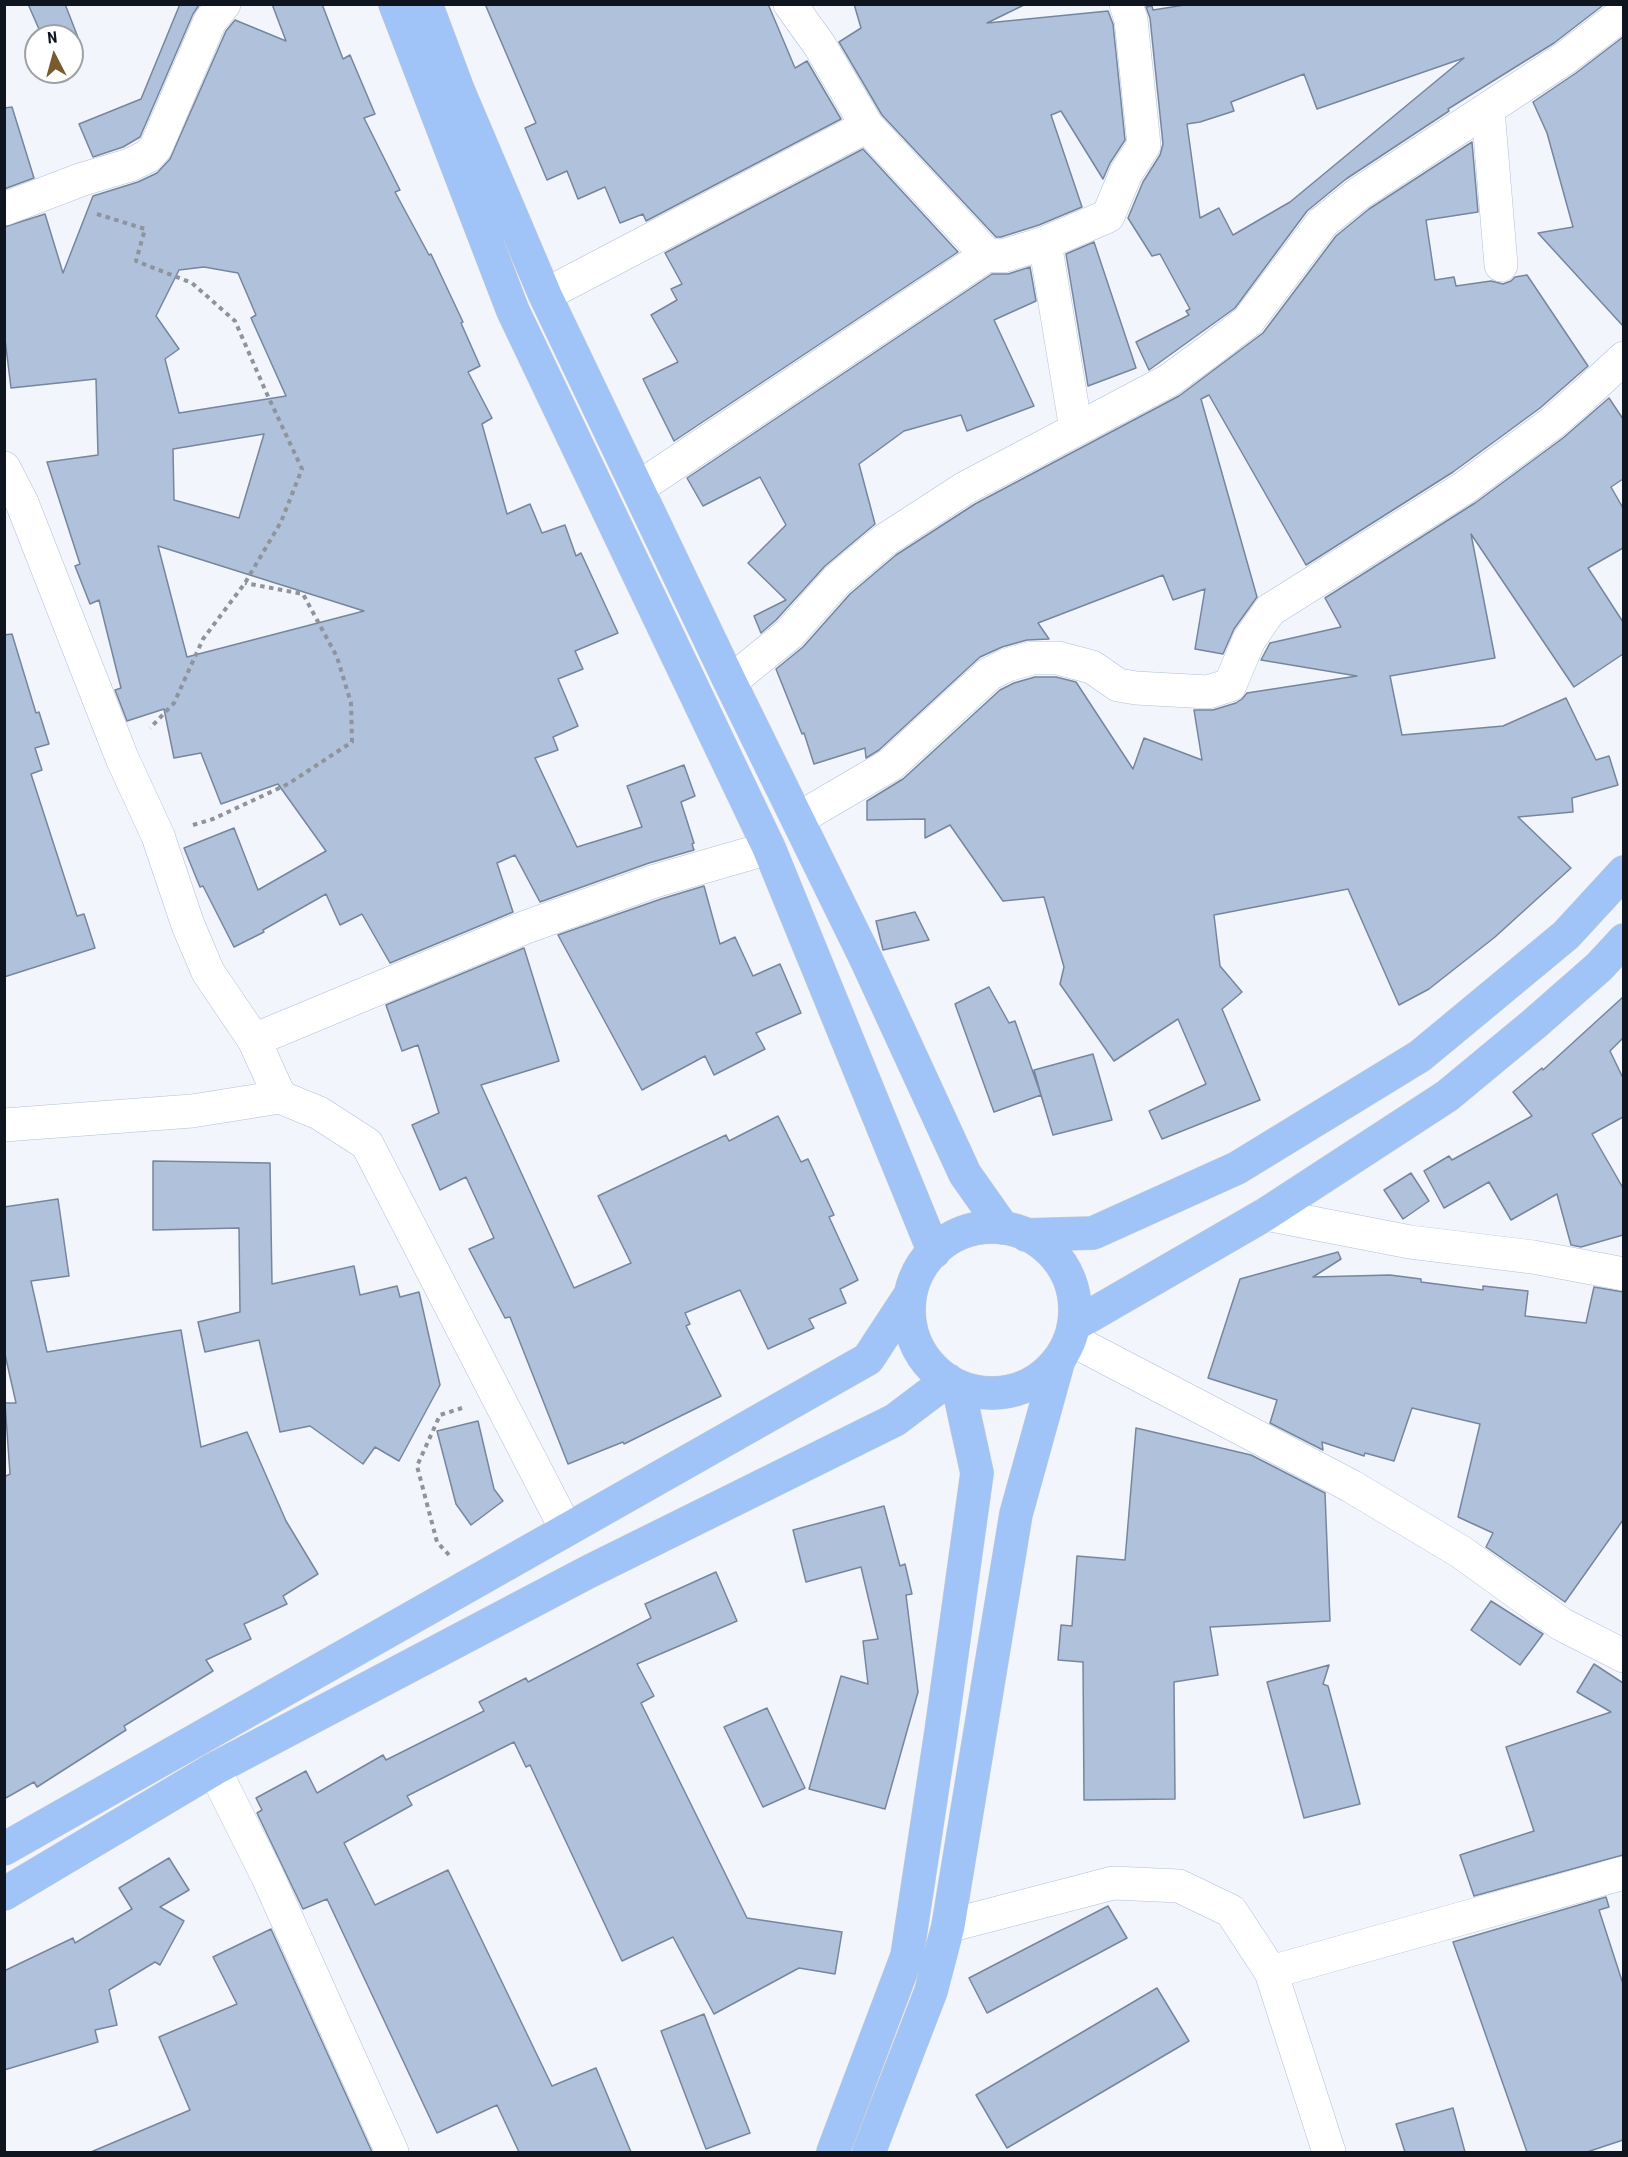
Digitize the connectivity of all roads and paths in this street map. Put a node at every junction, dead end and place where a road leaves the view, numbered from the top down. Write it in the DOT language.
graph roads {
  1 [pos="224,4"];
  2 [pos="395,4"];
  3 [pos="426,4"];
  4 [pos="790,4"];
  5 [pos="1126,4"];
  6 [pos="1623,14"];
  7 [pos="1488,110"];
  8 [pos="867,126"];
  9 [pos="4,209"];
  10 [pos="92,213"];
  11 [pos="1045,243"];
  12 [pos="987,255"];
  13 [pos="1501,265"];
  14 [pos="545,295"];
  15 [pos="1623,358"];
  16 [pos="1076,429"];
  17 [pos="4,468"];
  18 [pos="638,488"];
  19 [pos="245,583"];
  20 [pos="730,682"];
  21 [pos="122,758"];
  22 [pos="798,819"];
  23 [pos="158,836"];
  24 [pos="768,848"];
  25 [pos="1623,872"];
  26 [pos="1623,939"];
  27 [pos="254,1040"];
  28 [pos="280,1097"];
  29 [pos="4,1125"];
  30 [pos="1266,1214"];
  31 [pos="1014,1232"];
  32 [pos="934,1252"];
  33 [pos="1623,1274"];
  34 [pos="910,1296"];
  35 [pos="1068,1341"];
  36 [pos="953,1383"];
  37 [pos="497,1396"];
  38 [pos="566,1529"];
  39 [pos="453,1558"];
  40 [pos="1623,1656"];
  41 [pos="213,1769"];
  42 [pos="4,1849"];
  43 [pos="1623,1874"];
  44 [pos="4,1894"];
  45 [pos="948,1926"];
  46 [pos="1271,1972"];
  47 [pos="392,2152"];
  48 [pos="833,2152"];
  49 [pos="869,2152"];
  50 [pos="1329,2152"];
  1 -- 9 [label="street"];
  2 -- 24 [label="main road"];
  3 -- 14 [label="main road"];
  4 -- 8 [label="street"];
  5 -- 11 [label="street"];
  6 -- 7 [label="street"];
  7 -- 13 [label="street"];
  7 -- 16 [label="street"];
  8 -- 12 [label="street"];
  8 -- 14 [label="street"];
  10 -- 19 [label="path"];
  11 -- 12 [label="street"];
  11 -- 16 [label="street"];
  12 -- 18 [label="street"];
  14 -- 18 [label="main road"];
  15 -- 22 [label="street"];
  16 -- 20 [label="street"];
  17 -- 21 [label="street"];
  18 -- 20 [label="main road"];
  19 -- 21 [label="path"];
  19 -- 23 [label="path"];
  20 -- 22 [label="main road"];
  21 -- 23 [label="street"];
  22 -- 31 [label="main road"];
  23 -- 27 [label="street"];
  24 -- 27 [label="street"];
  24 -- 32 [label="main road"];
  25 -- 31 [label="main road"];
  26 -- 30 [label="main road"];
  27 -- 28 [label="street"];
  28 -- 29 [label="street"];
  28 -- 37 [label="street"];
  30 -- 33 [label="street"];
  30 -- 35 [label="main road"];
  31 -- 32 [label="main road"];
  31 -- 35 [label="main road"];
  32 -- 34 [label="main road"];
  34 -- 36 [label="main road"];
  34 -- 38 [label="main road"];
  35 -- 36 [label="main road"];
  35 -- 40 [label="street"];
  35 -- 45 [label="main road"];
  36 -- 41 [label="main road"];
  36 -- 48 [label="main road"];
  37 -- 38 [label="street"];
  37 -- 39 [label="path"];
  38 -- 42 [label="main road"];
  41 -- 44 [label="main road"];
  41 -- 47 [label="street"];
  43 -- 46 [label="street"];
  45 -- 46 [label="street"];
  45 -- 49 [label="main road"];
  46 -- 50 [label="street"];
}
